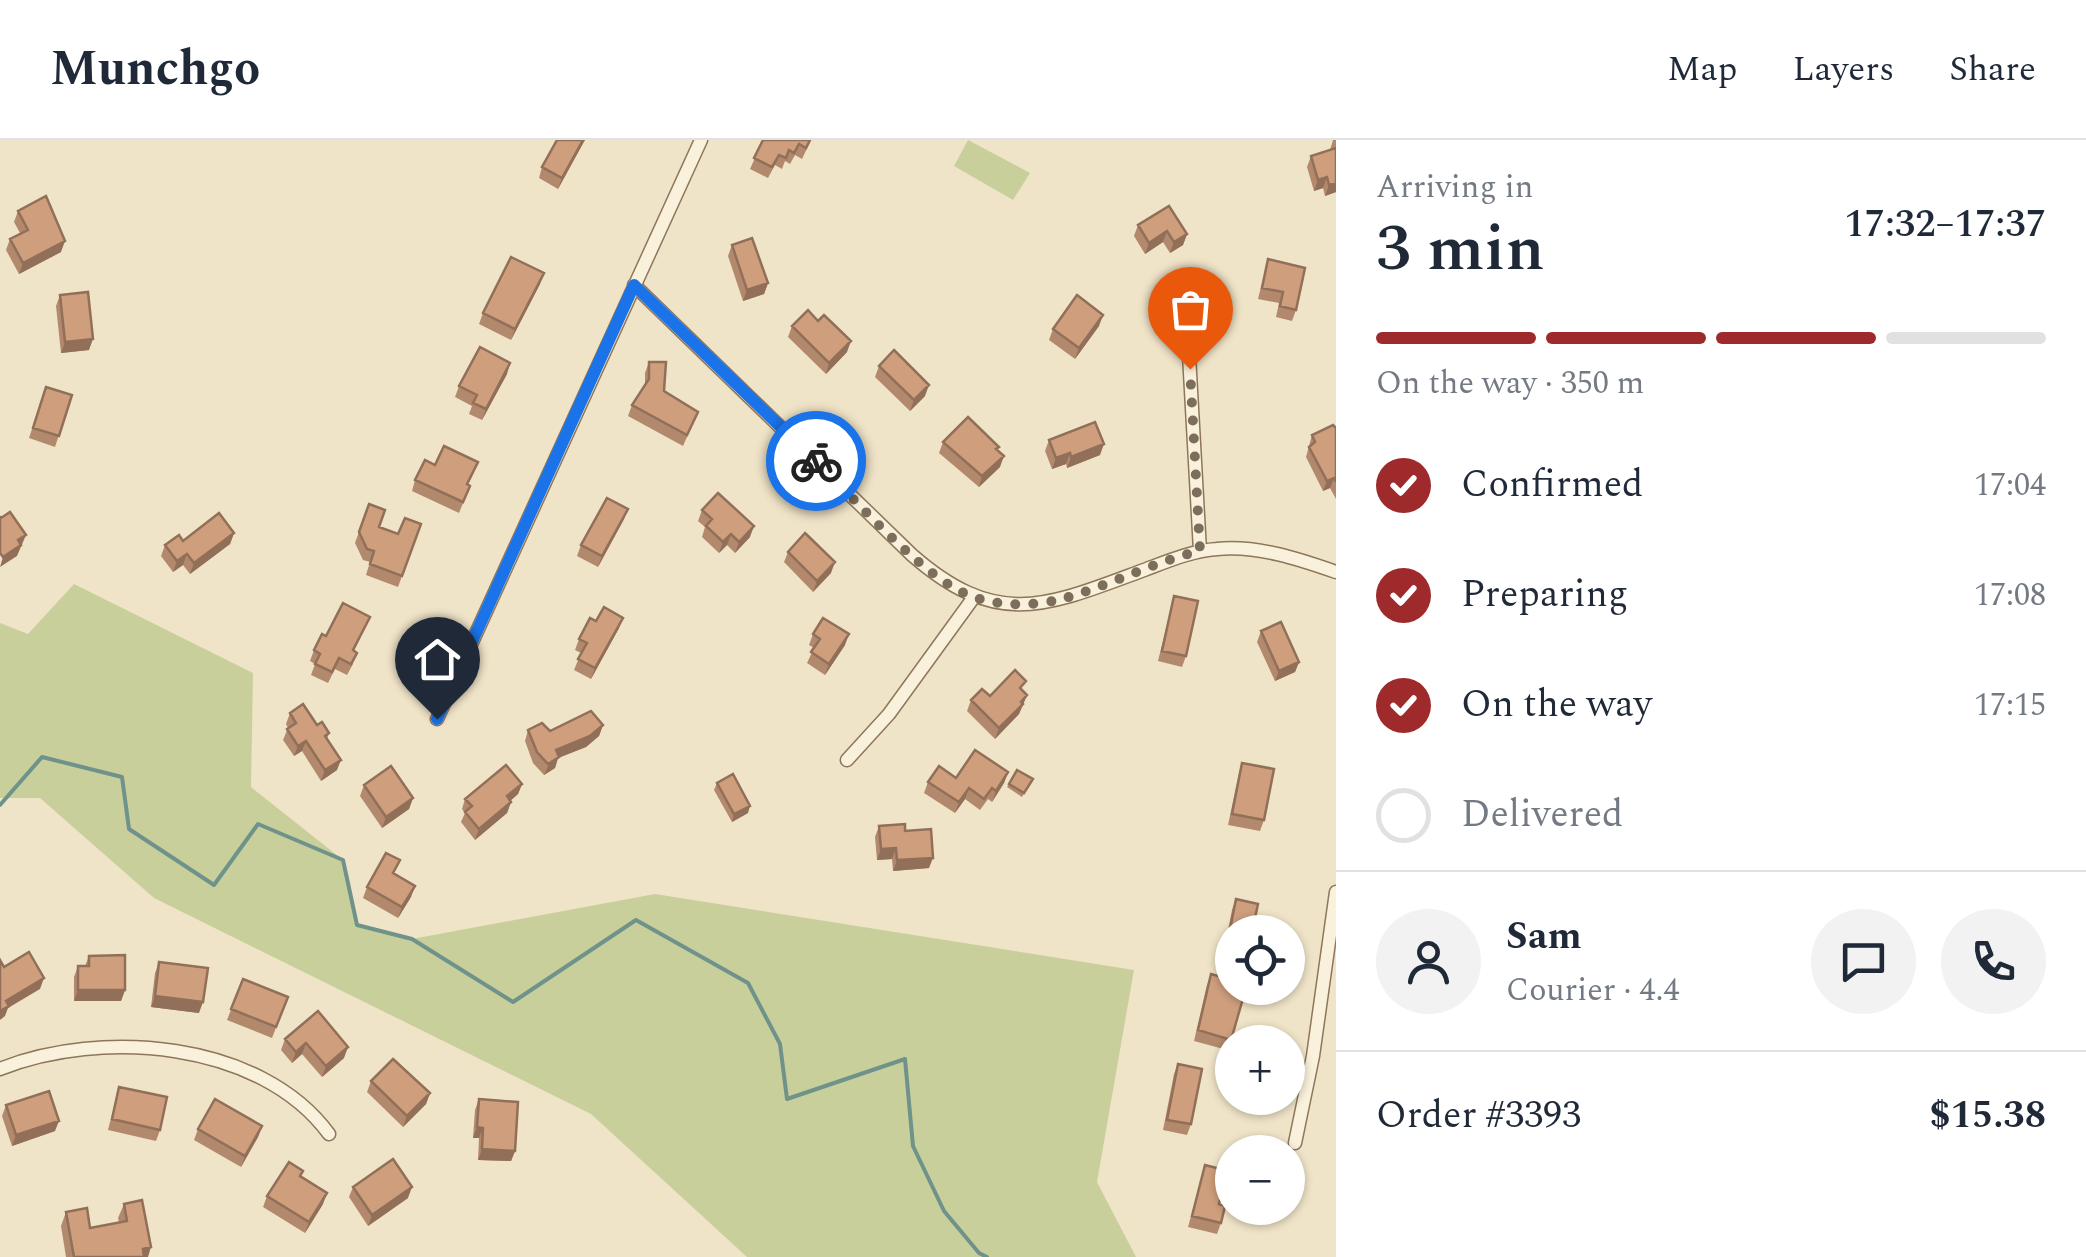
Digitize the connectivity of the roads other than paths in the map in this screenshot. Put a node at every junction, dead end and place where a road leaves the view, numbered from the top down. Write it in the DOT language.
graph roads {
  1 [pos="701,140"];
  2 [pos="634,285"];
  3 [pos="1187,319"];
  4 [pos="1200,551"];
  5 [pos="1336,572"];
  6 [pos="974,598"];
  7 [pos="437,719"];
  8 [pos="847,760"];
  9 [pos="1336,892"];
  10 [pos="0,1069"];
  11 [pos="328,1134"];
  12 [pos="1297,1135"];
  1 -- 2 [label="street"];
  2 -- 6 [label="street"];
  2 -- 7 [label="street"];
  3 -- 4 [label="street"];
  4 -- 5 [label="street"];
  4 -- 6 [label="street"];
  6 -- 8 [label="street"];
  9 -- 12 [label="street"];
  10 -- 11 [label="street"];
}
